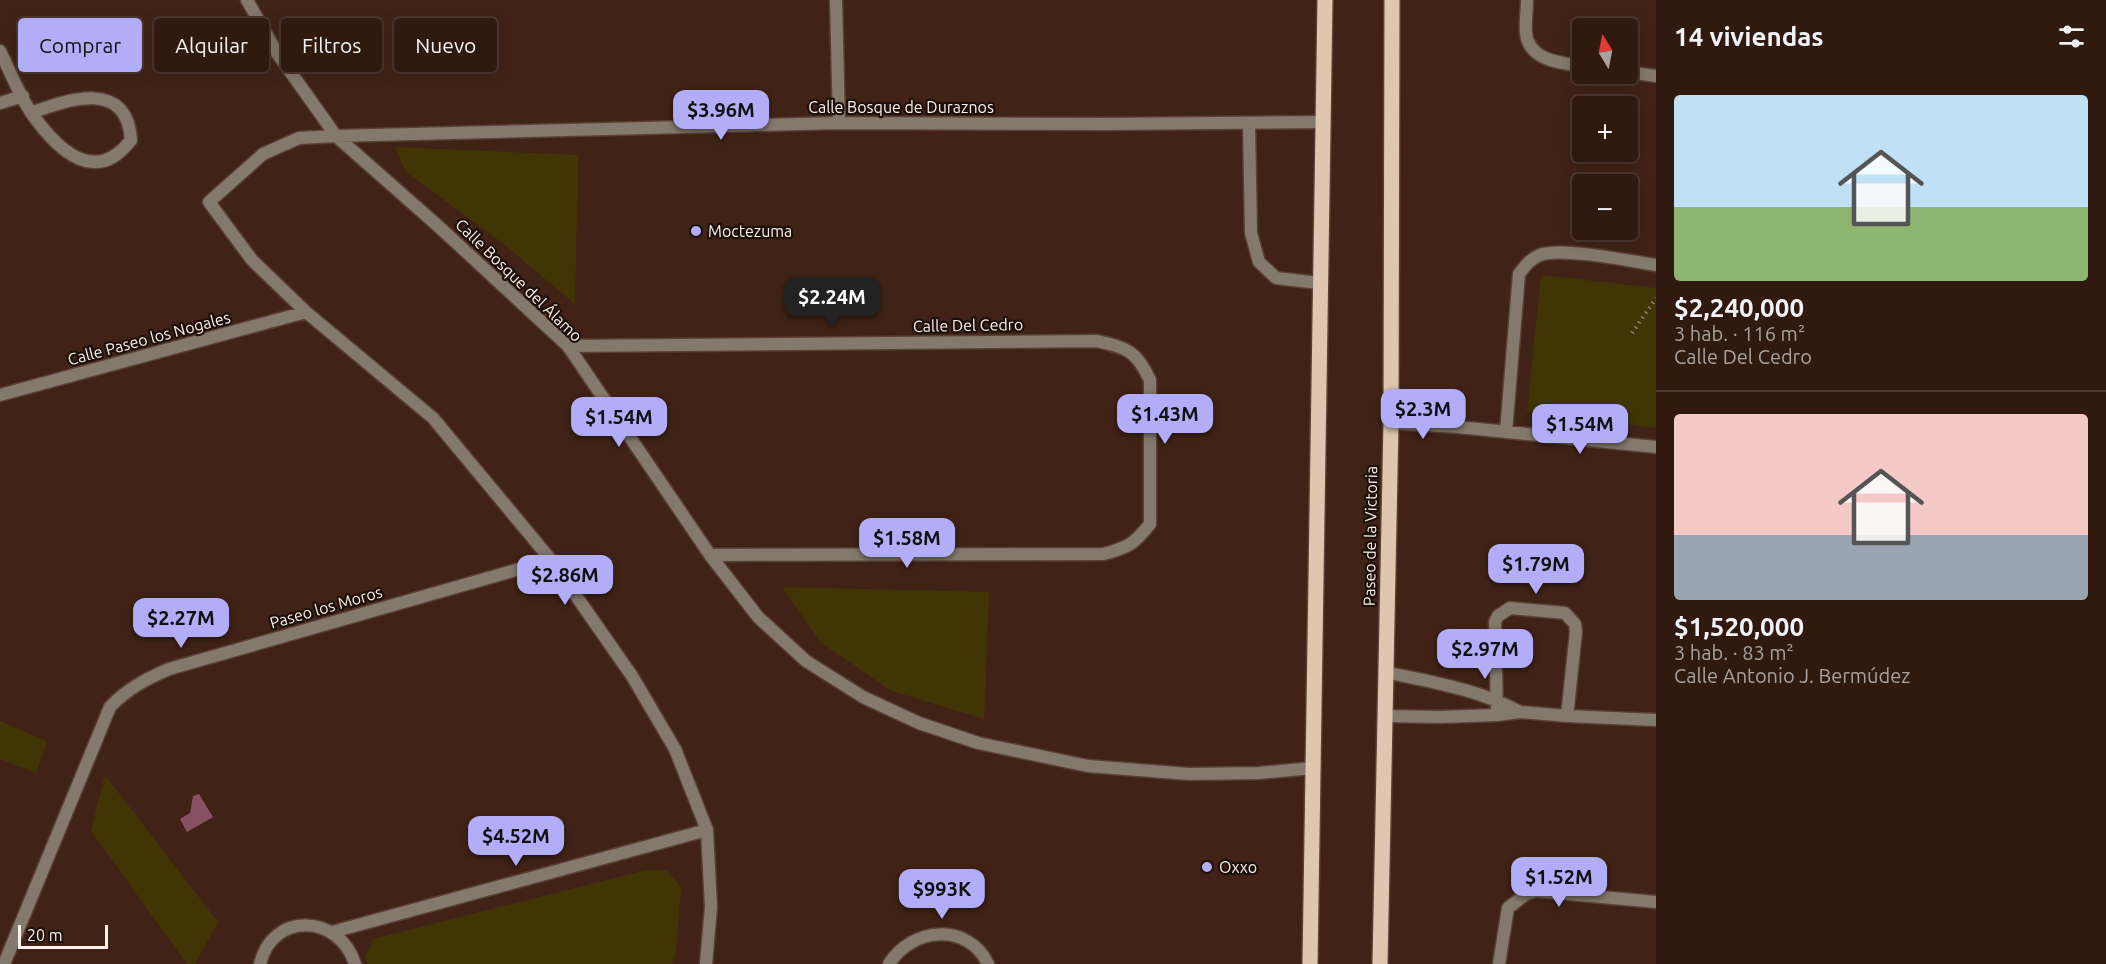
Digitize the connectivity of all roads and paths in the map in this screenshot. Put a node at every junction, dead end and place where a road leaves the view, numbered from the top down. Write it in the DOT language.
graph roads {
  1 [pos="247,0"];
  2 [pos="836,0"];
  3 [pos="1325,0"];
  4 [pos="1392,0"];
  5 [pos="1527,0"];
  6 [pos="0,51"];
  7 [pos="1572,65"];
  8 [pos="1638,73"];
  9 [pos="1656,76"];
  10 [pos="22,96"];
  11 [pos="0,103"];
  12 [pos="31,113"];
  13 [pos="1322,122"];
  14 [pos="839,123"];
  15 [pos="1249,123"];
  16 [pos="336,136"];
  17 [pos="1656,264"];
  18 [pos="1319,283"];
  19 [pos="1656,298"];
  20 [pos="306,312"];
  21 [pos="1632,333"];
  22 [pos="568,346"];
  23 [pos="0,395"];
  24 [pos="1391,423"];
  25 [pos="1506,432"];
  26 [pos="1656,447"];
  27 [pos="710,555"];
  28 [pos="551,560"];
  29 [pos="1385,672"];
  30 [pos="1497,699"];
  31 [pos="1520,711"];
  32 [pos="1497,715"];
  33 [pos="1384,716"];
  34 [pos="1567,716"];
  35 [pos="1656,720"];
  36 [pos="1313,768"];
  37 [pos="707,830"];
  38 [pos="1656,902"];
  39 [pos="332,932"];
  40 [pos="4,964"];
  41 [pos="260,964"];
  42 [pos="354,964"];
  43 [pos="706,964"];
  44 [pos="890,964"];
  45 [pos="988,964"];
  46 [pos="1310,964"];
  47 [pos="1380,964"];
  48 [pos="1499,964"];
  1 -- 16 [label="street, Calle Bosque del Álamo"];
  2 -- 14 [label="street"];
  3 -- 13 [label="main road"];
  4 -- 24 [label="main road, Paseo de la Victoria"];
  5 -- 7 [label="street"];
  6 -- 10 [label="street"];
  8 -- 9 [label="street"];
  10 -- 11 [label="street"];
  10 -- 12 [label="street"];
  12 -- 12 [label="street"];
  13 -- 15 [label="street, Calle Bosque de Duraznos"];
  13 -- 18 [label="main road"];
  14 -- 15 [label="street, Calle Bosque de Duraznos"];
  14 -- 16 [label="street, Calle Bosque de Duraznos"];
  15 -- 18 [label="street"];
  16 -- 20 [label="street, Calle Bosque de Duraznos"];
  16 -- 22 [label="street, Calle Bosque del Álamo"];
  17 -- 25 [label="street"];
  18 -- 36 [label="main road"];
  19 -- 21 [label="path"];
  20 -- 23 [label="street, Calle Paseo los Nogales"];
  20 -- 28 [label="street"];
  22 -- 27 [label="street, Calle Bosque del Álamo"];
  22 -- 27 [label="street, Calle Del Cedro"];
  24 -- 25 [label="street"];
  24 -- 29 [label="main road, Paseo de la Victoria"];
  25 -- 26 [label="street"];
  27 -- 36 [label="street, Calle Bosque del Álamo"];
  28 -- 37 [label="street"];
  28 -- 40 [label="street, Paseo los Moros"];
  29 -- 30 [label="street"];
  29 -- 33 [label="main road, Paseo de la Victoria"];
  30 -- 31 [label="street"];
  30 -- 32 [label="street"];
  30 -- 34 [label="street"];
  31 -- 32 [label="street"];
  31 -- 34 [label="street"];
  32 -- 33 [label="street"];
  33 -- 47 [label="main road, Paseo de la Victoria"];
  34 -- 35 [label="street"];
  36 -- 46 [label="main road"];
  37 -- 39 [label="street"];
  37 -- 43 [label="street"];
  38 -- 48 [label="street"];
  39 -- 41 [label="street"];
  39 -- 42 [label="street"];
  44 -- 45 [label="street"];
}
